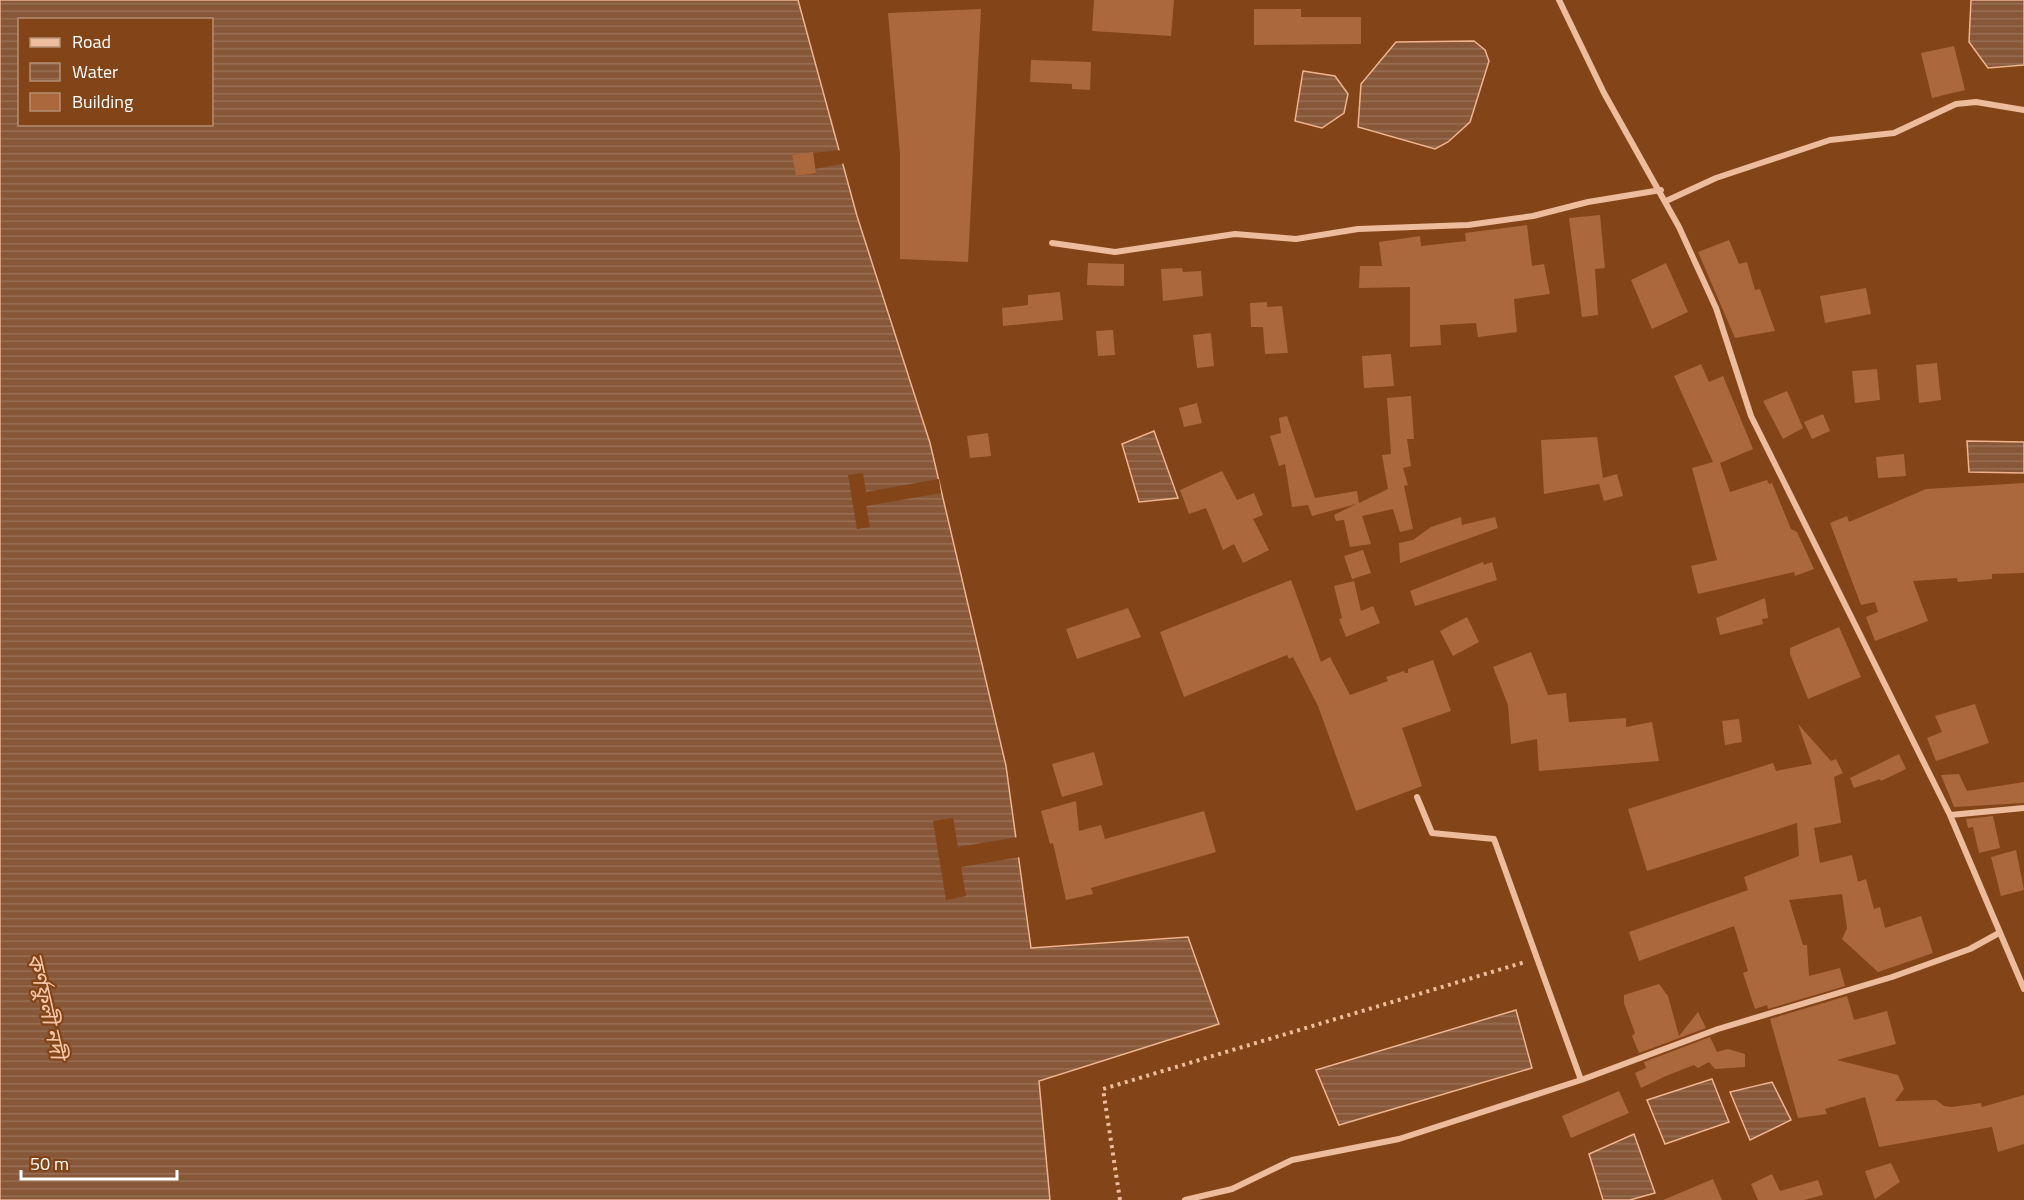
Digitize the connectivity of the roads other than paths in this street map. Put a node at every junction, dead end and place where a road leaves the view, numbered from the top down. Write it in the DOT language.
graph roads {
  1 [pos="1558,0"];
  2 [pos="2024,110"];
  3 [pos="1661,190"];
  4 [pos="1666,201"];
  5 [pos="1052,243"];
  6 [pos="1417,797"];
  7 [pos="2024,808"];
  8 [pos="1950,814"];
  9 [pos="1999,933"];
  10 [pos="2024,989"];
  11 [pos="1581,1080"];
  12 [pos="1185,1200"];
  1 -- 3 [label="street"];
  2 -- 4 [label="street"];
  3 -- 4 [label="street"];
  3 -- 5 [label="street"];
  4 -- 8 [label="street"];
  6 -- 11 [label="street"];
  7 -- 8 [label="street"];
  8 -- 9 [label="street"];
  9 -- 10 [label="street"];
  9 -- 11 [label="street"];
  11 -- 12 [label="street"];
}
